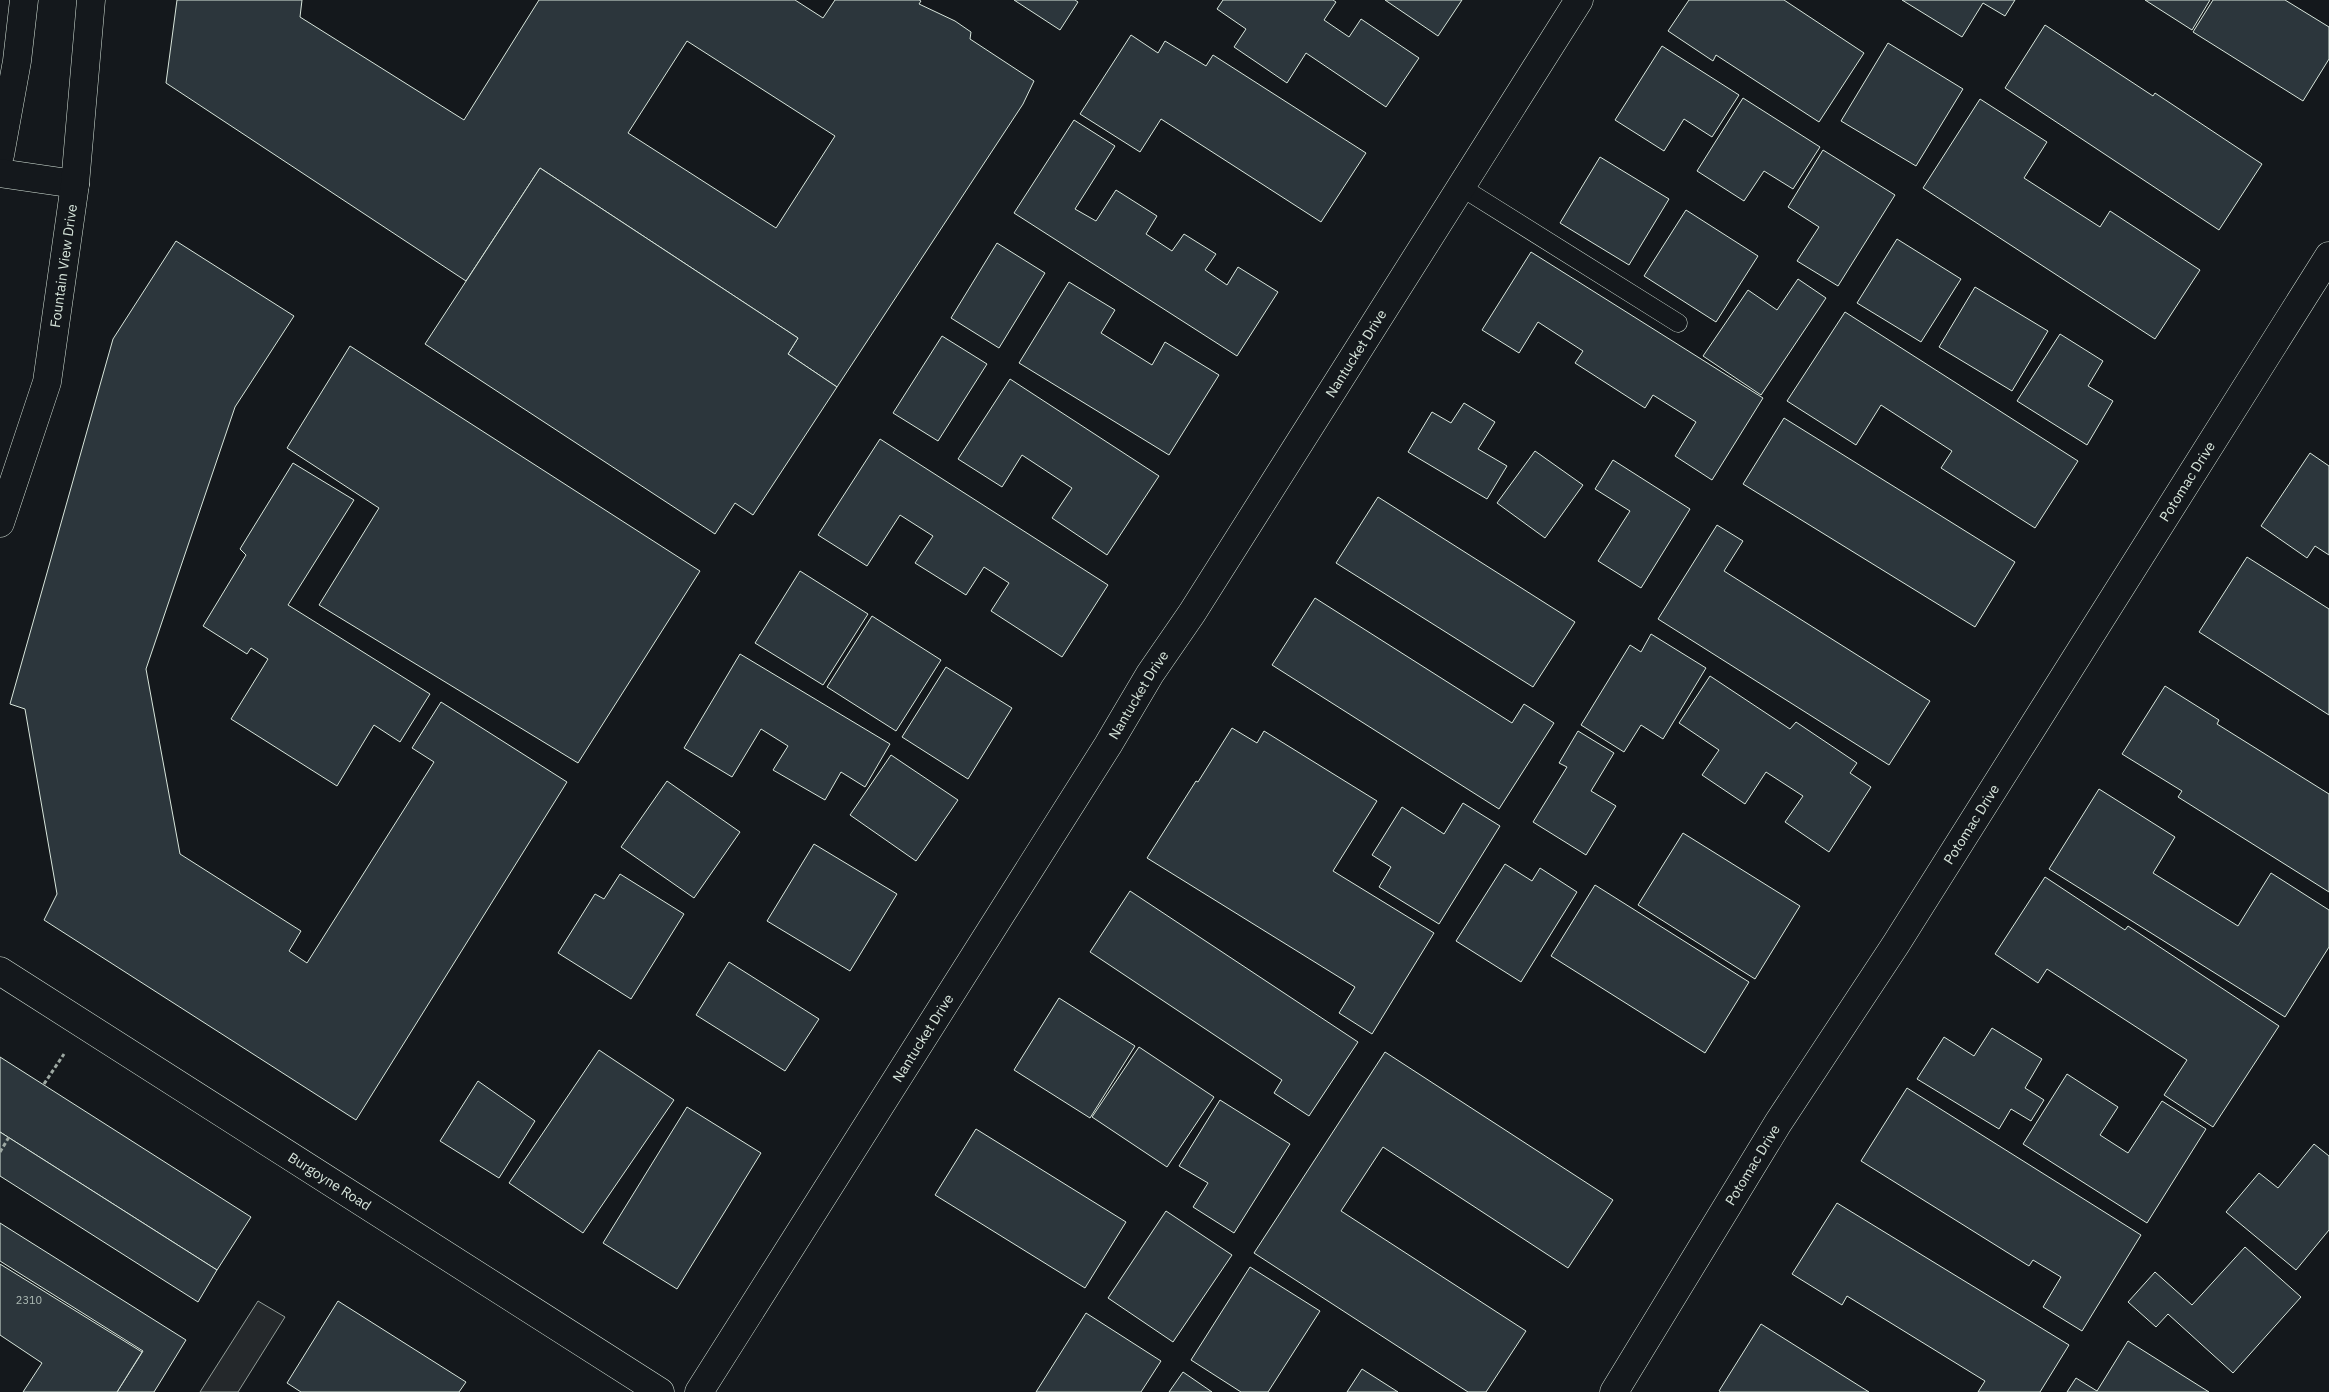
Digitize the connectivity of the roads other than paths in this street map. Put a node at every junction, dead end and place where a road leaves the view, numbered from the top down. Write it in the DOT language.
graph roads {
  1 [pos="24,0"];
  2 [pos="91,0"];
  3 [pos="1579,0"];
  4 [pos="0,156"];
  5 [pos="0,173"];
  6 [pos="75,184"];
  7 [pos="1461,187"];
  8 [pos="2329,256"];
  9 [pos="1678,323"];
  10 [pos="0,523"];
  11 [pos="0,971"];
  12 [pos="660,1392"];
  13 [pos="699,1392"];
  14 [pos="1614,1392"];
  1 -- 4 [label="street"];
  2 -- 6 [label="street, Fountain View Drive"];
  3 -- 7 [label="street, Nantucket Drive"];
  5 -- 6 [label="street"];
  6 -- 10 [label="street, Fountain View Drive"];
  7 -- 9 [label="lane"];
  7 -- 13 [label="street, Nantucket Drive"];
  8 -- 14 [label="street, Potomac Drive"];
  11 -- 12 [label="street, Burgoyne Road"];
}
